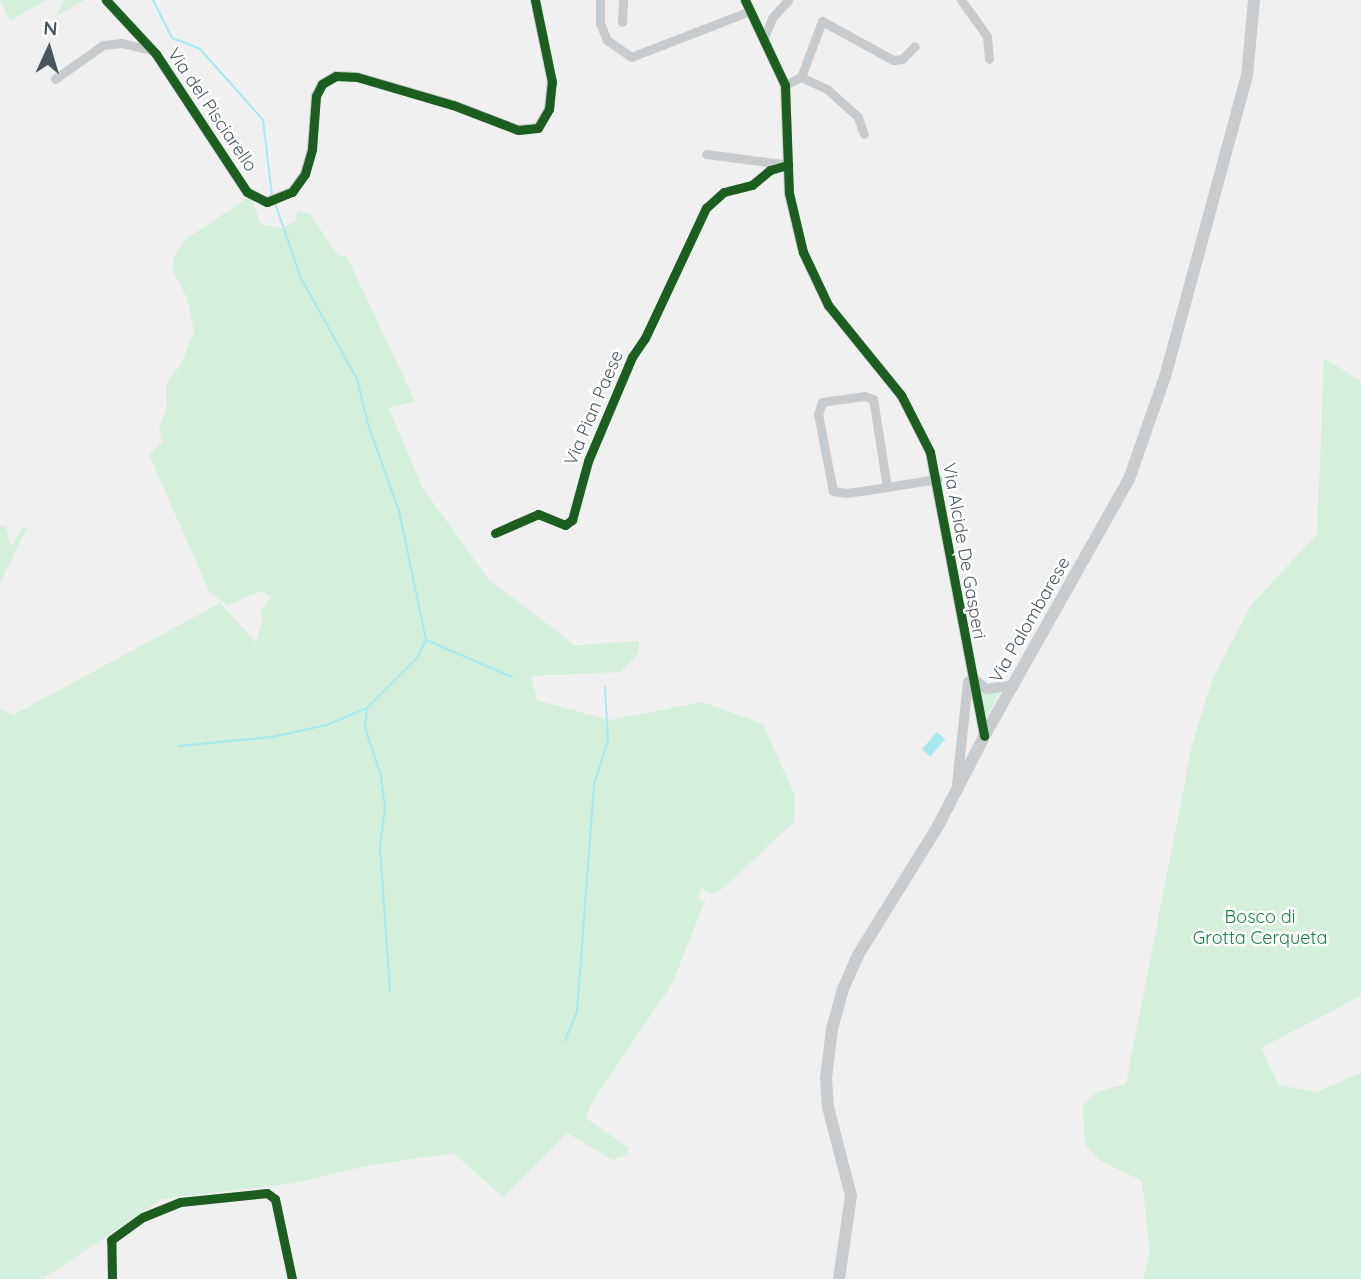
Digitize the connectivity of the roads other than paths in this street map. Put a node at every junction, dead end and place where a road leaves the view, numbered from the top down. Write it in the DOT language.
graph roads {
  1 [pos="106,0"];
  2 [pos="535,0"];
  3 [pos="600,0"];
  4 [pos="623,0"];
  5 [pos="788,0"];
  6 [pos="961,0"];
  7 [pos="1254,0"];
  8 [pos="748,5"];
  9 [pos="622,22"];
  10 [pos="764,38"];
  11 [pos="915,46"];
  12 [pos="153,51"];
  13 [pos="989,59"];
  14 [pos="801,77"];
  15 [pos="55,79"];
  16 [pos="785,85"];
  17 [pos="864,134"];
  18 [pos="706,154"];
  19 [pos="788,165"];
  20 [pos="937,479"];
  21 [pos="887,487"];
  22 [pos="495,533"];
  23 [pos="969,672"];
  24 [pos="1013,685"];
  25 [pos="967,694"];
  26 [pos="984,736"];
  27 [pos="956,792"];
  28 [pos="112,1279"];
  29 [pos="292,1279"];
  30 [pos="839,1279"];
  1 -- 12 [label="street, Via del Pisciarello"];
  2 -- 12 [label="street, Via del Pisciarello"];
  3 -- 8 [label="street"];
  4 -- 9 [label="street"];
  5 -- 10 [label="street"];
  6 -- 13 [label="street"];
  7 -- 24 [label="main road, Via Palombarese"];
  8 -- 10 [label="street, Via Alcide De Gasperi"];
  10 -- 16 [label="street, Via Alcide De Gasperi"];
  11 -- 14 [label="street"];
  12 -- 15 [label="street"];
  14 -- 16 [label="street"];
  14 -- 17 [label="street"];
  16 -- 19 [label="street, Via Alcide De Gasperi"];
  18 -- 19 [label="street"];
  19 -- 20 [label="street, Via Alcide De Gasperi"];
  19 -- 22 [label="street, Via Pian Paese"];
  20 -- 21 [label="street"];
  20 -- 23 [label="street, Via Alcide De Gasperi"];
  21 -- 21 [label="street"];
  23 -- 24 [label="street"];
  23 -- 25 [label="street, Via Alcide De Gasperi"];
  23 -- 26 [label="street, Via Alcide De Gasperi"];
  24 -- 26 [label="main road, Via Palombarese"];
  25 -- 26 [label="street, Via Alcide De Gasperi"];
  25 -- 27 [label="street, Via Alcide De Gasperi"];
  26 -- 27 [label="main road, Via Palombarese"];
  27 -- 30 [label="main road, Via Palombarese"];
  28 -- 29 [label="street"];
}
